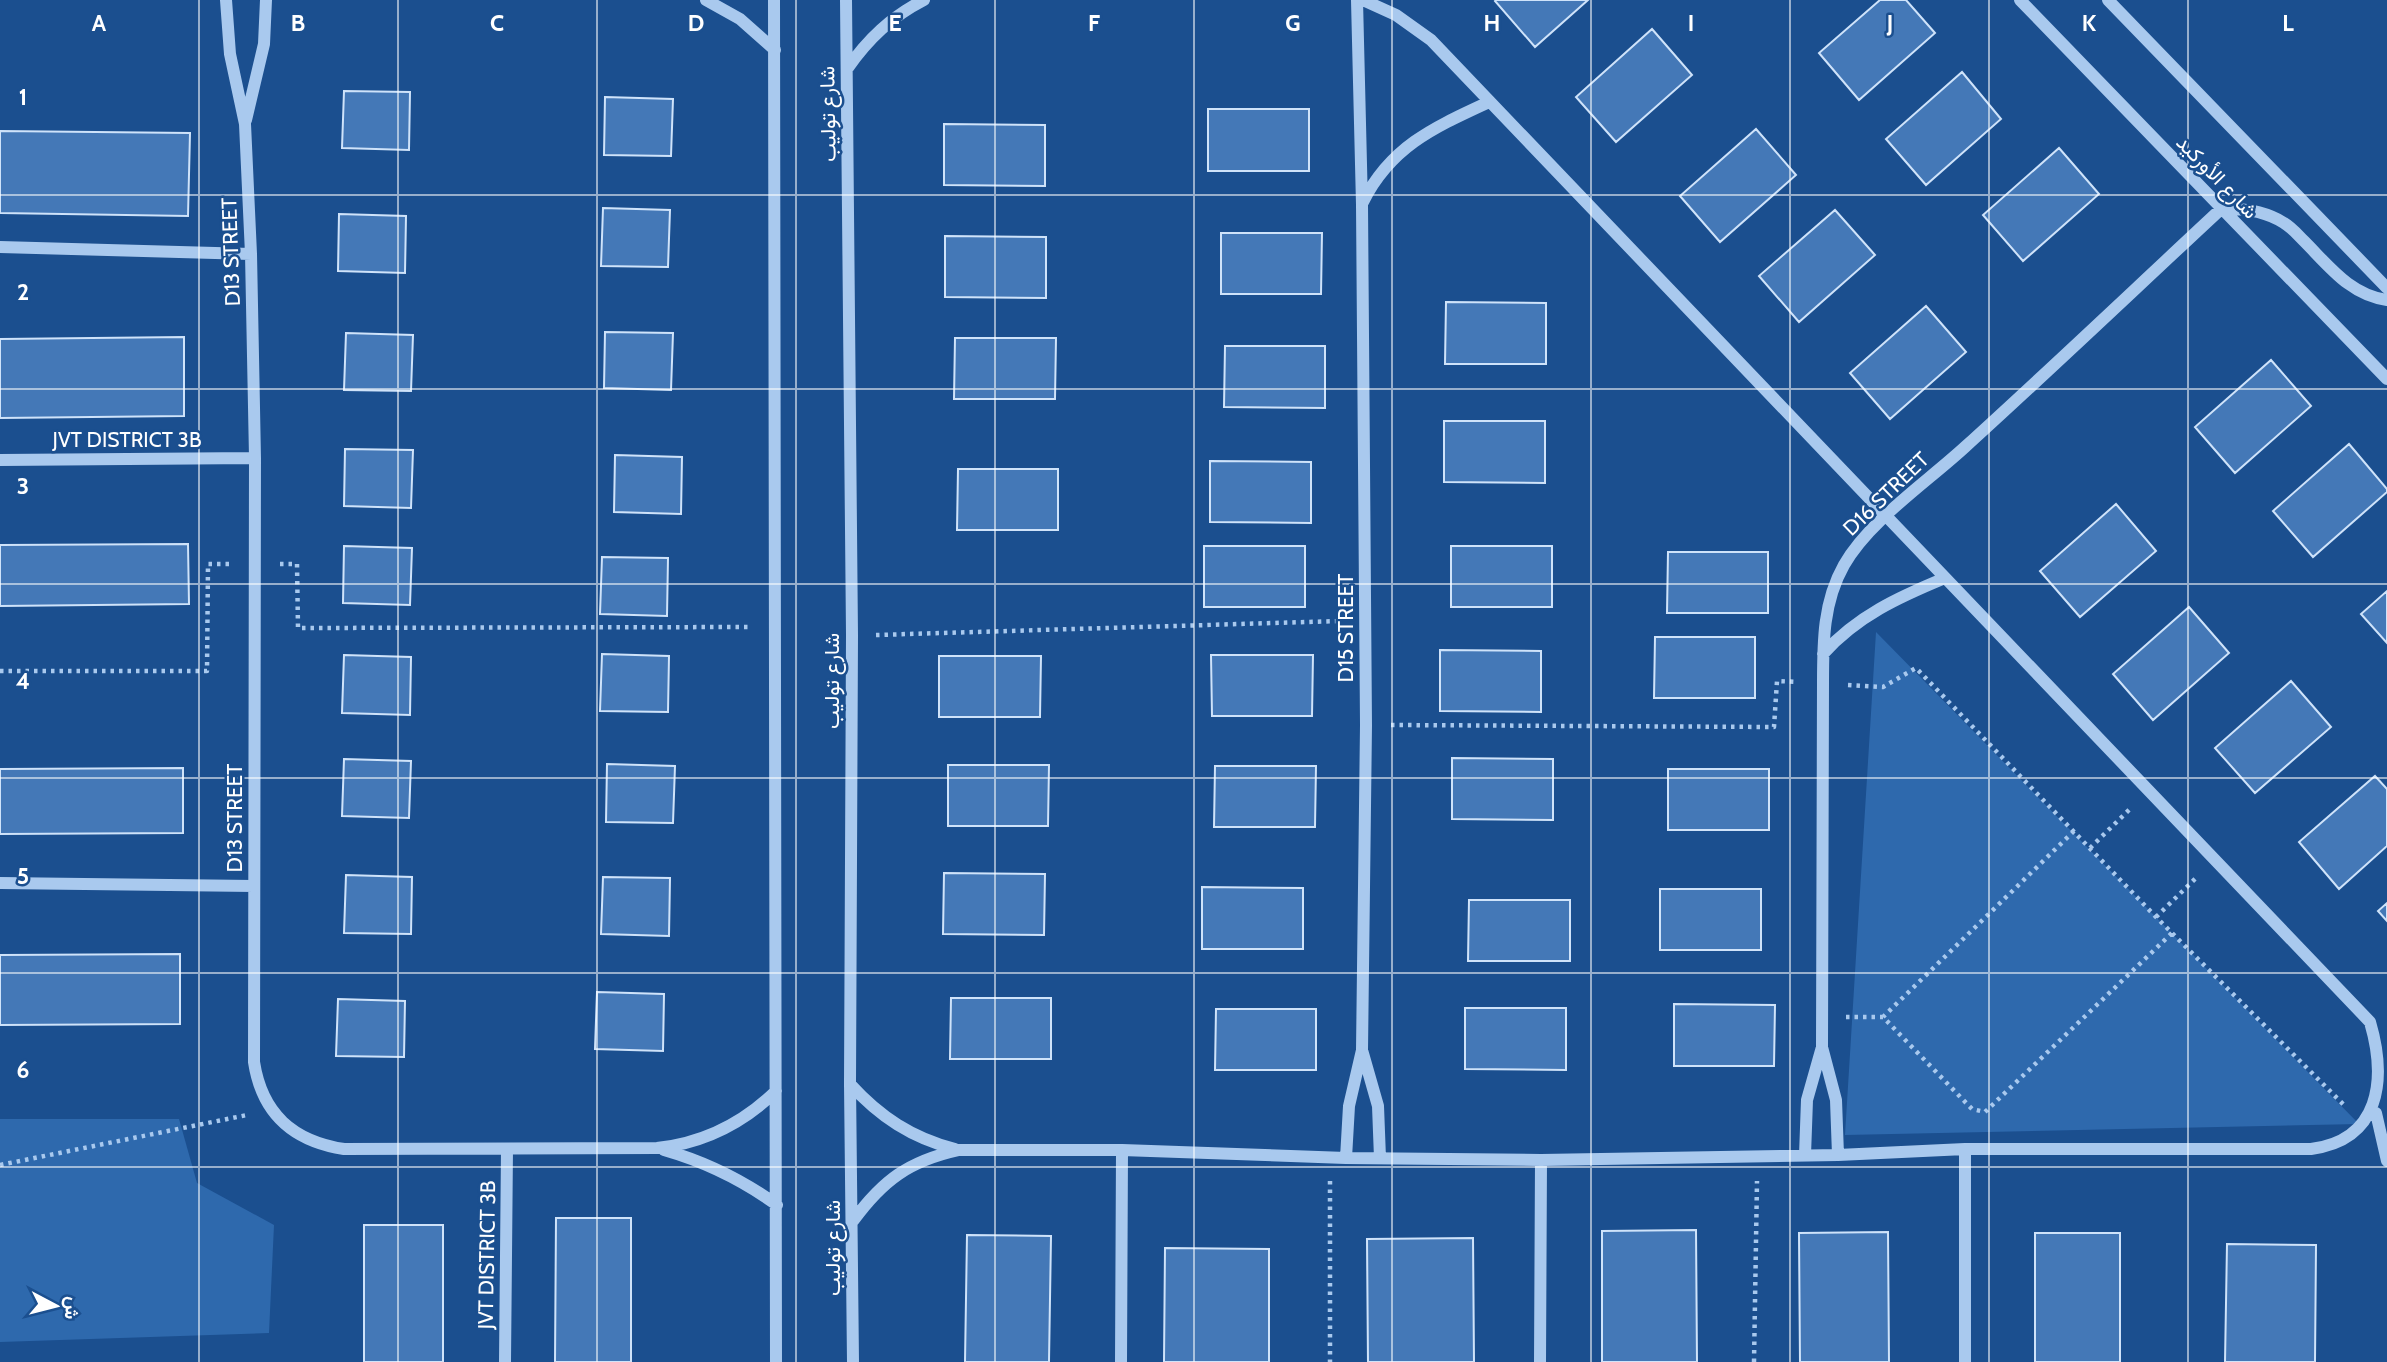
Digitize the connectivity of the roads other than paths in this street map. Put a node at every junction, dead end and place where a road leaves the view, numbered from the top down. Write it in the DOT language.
graph roads {
  1 [pos="226,0"];
  2 [pos="266,0"];
  3 [pos="706,0"];
  4 [pos="774,0"];
  5 [pos="846,0"];
  6 [pos="924,0"];
  7 [pos="1357,0"];
  8 [pos="1363,0"];
  9 [pos="2020,0"];
  10 [pos="2108,0"];
  11 [pos="775,50"];
  12 [pos="846,69"];
  13 [pos="1489,102"];
  14 [pos="245,124"];
  15 [pos="1362,205"];
  16 [pos="2221,209"];
  17 [pos="0,247"];
  18 [pos="251,254"];
  19 [pos="2387,288"];
  20 [pos="2387,300"];
  21 [pos="2387,379"];
  22 [pos="255,458"];
  23 [pos="0,460"];
  24 [pos="1886,516"];
  25 [pos="1945,578"];
  26 [pos="1823,654"];
  27 [pos="0,883"];
  28 [pos="254,886"];
  29 [pos="1822,1047"];
  30 [pos="1362,1050"];
  31 [pos="850,1084"];
  32 [pos="776,1091"];
  33 [pos="2382,1116"];
  34 [pos="657,1148"];
  35 [pos="507,1149"];
  36 [pos="1965,1149"];
  37 [pos="959,1150"];
  38 [pos="1122,1150"];
  39 [pos="1804,1155"];
  40 [pos="1838,1155"];
  41 [pos="1346,1158"];
  42 [pos="1380,1158"];
  43 [pos="1542,1160"];
  44 [pos="2387,1161"];
  45 [pos="777,1205"];
  46 [pos="853,1221"];
  47 [pos="505,1362"];
  48 [pos="776,1362"];
  49 [pos="853,1362"];
  50 [pos="1121,1362"];
  51 [pos="1540,1362"];
  52 [pos="1965,1362"];
  1 -- 14 [label="street, D13 STREET"];
  2 -- 14 [label="street, D13 STREET"];
  3 -- 11 [label="street"];
  4 -- 11 [label="street"];
  5 -- 12 [label="street, شارع توليب"];
  6 -- 12 [label="street"];
  7 -- 15 [label="street, D15 STREET"];
  8 -- 13 [label="street"];
  9 -- 16 [label="street, شارع الأوركيد"];
  10 -- 19 [label="street"];
  11 -- 32 [label="street"];
  12 -- 31 [label="street, شارع توليب"];
  13 -- 15 [label="street, D15 STREET"];
  13 -- 24 [label="street"];
  14 -- 18 [label="street, D13 STREET"];
  15 -- 30 [label="street, D15 STREET"];
  16 -- 20 [label="street"];
  16 -- 21 [label="street, شارع الأوركيد"];
  16 -- 24 [label="street, D16 STREET"];
  17 -- 18 [label="street"];
  18 -- 22 [label="street, D13 STREET"];
  22 -- 23 [label="street, JVT DISTRICT 3B"];
  22 -- 28 [label="street, D13 STREET"];
  24 -- 25 [label="street"];
  24 -- 26 [label="street, D16 STREET"];
  25 -- 26 [label="street"];
  25 -- 33 [label="street"];
  26 -- 29 [label="street, D16 STREET"];
  27 -- 28 [label="street"];
  28 -- 35 [label="street, D13 STREET"];
  29 -- 39 [label="street, D16 STREET"];
  29 -- 40 [label="street, D16 STREET"];
  30 -- 41 [label="street, D15 STREET"];
  30 -- 42 [label="street, D15 STREET"];
  31 -- 37 [label="street"];
  31 -- 46 [label="street, شارع توليب"];
  32 -- 34 [label="street, D13 STREET"];
  32 -- 45 [label="street"];
  33 -- 36 [label="street"];
  33 -- 44 [label="street"];
  34 -- 35 [label="street, D13 STREET"];
  34 -- 45 [label="street, D13 STREET"];
  35 -- 47 [label="street, JVT DISTRICT 3B"];
  36 -- 40 [label="street"];
  36 -- 52 [label="street"];
  37 -- 38 [label="street"];
  37 -- 46 [label="street"];
  38 -- 41 [label="street"];
  38 -- 50 [label="street"];
  39 -- 40 [label="street"];
  39 -- 43 [label="street"];
  41 -- 42 [label="street"];
  42 -- 43 [label="street"];
  43 -- 51 [label="street"];
  45 -- 48 [label="street"];
  46 -- 49 [label="street, شارع توليب"];
}
